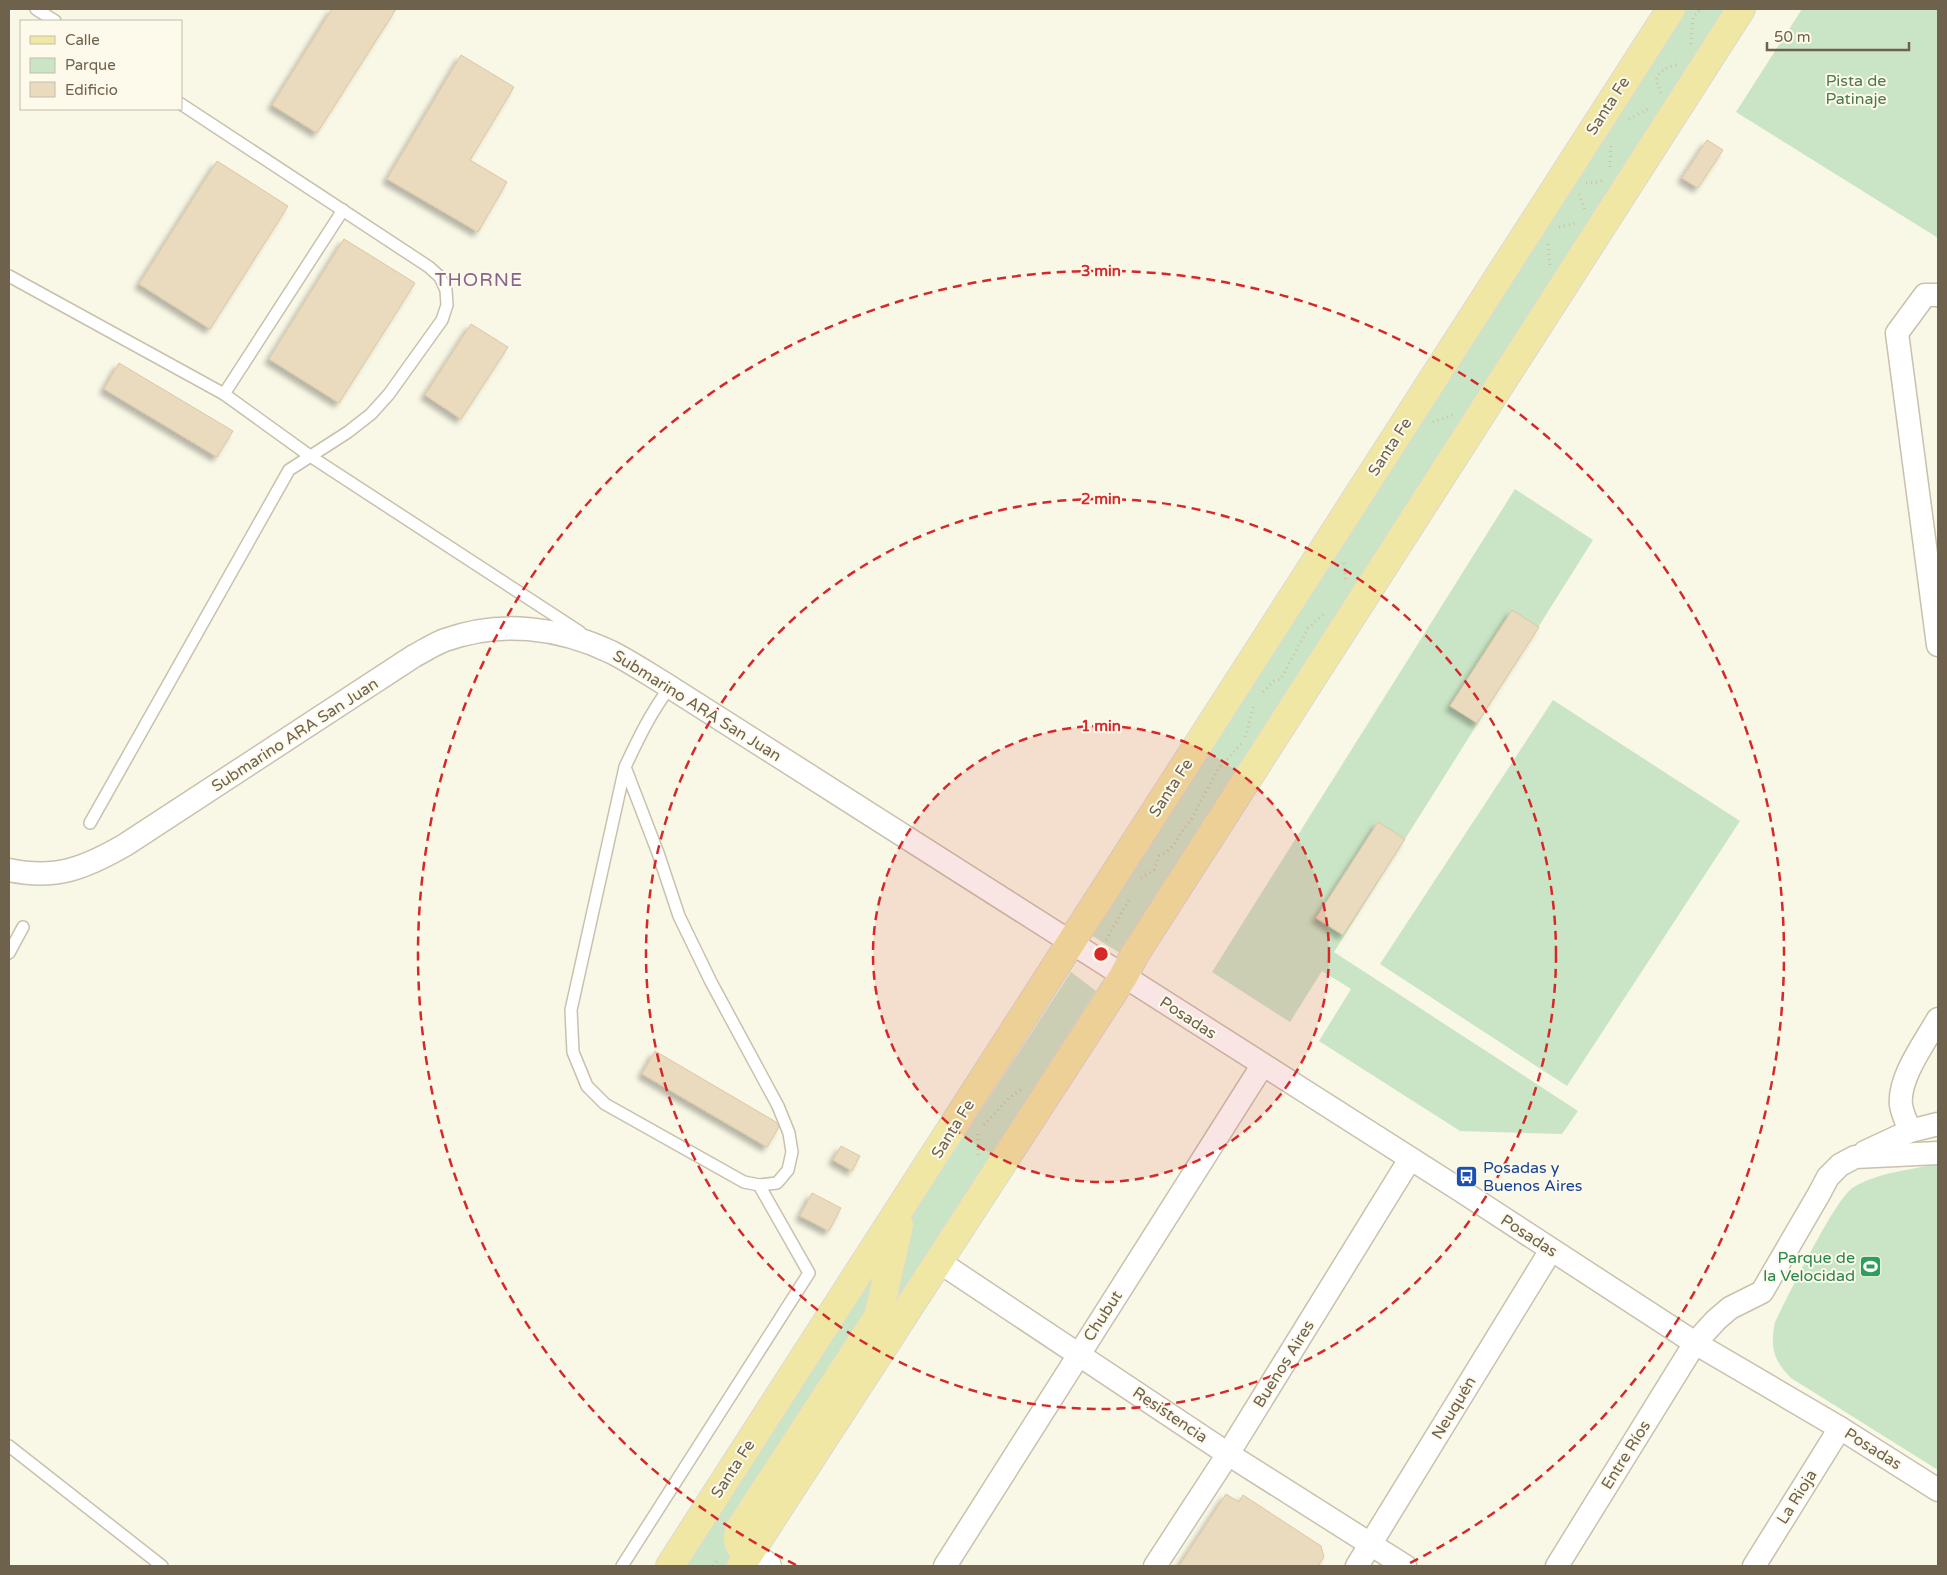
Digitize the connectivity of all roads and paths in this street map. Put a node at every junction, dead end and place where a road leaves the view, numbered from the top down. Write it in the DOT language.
graph roads {
  1 [pos="36,9"];
  2 [pos="1671,9"];
  3 [pos="1701,9"];
  4 [pos="1741,9"];
  5 [pos="54,20"];
  6 [pos="1689,50"];
  7 [pos="1684,59"];
  8 [pos="1666,96"];
  9 [pos="182,105"];
  10 [pos="1654,106"];
  11 [pos="1625,121"];
  12 [pos="1612,140"];
  13 [pos="1610,170"];
  14 [pos="1607,175"];
  15 [pos="1582,183"];
  16 [pos="1579,187"];
  17 [pos="343,210"];
  18 [pos="1583,217"];
  19 [pos="1579,222"];
  20 [pos="1555,230"];
  21 [pos="1549,239"];
  22 [pos="1551,268"];
  23 [pos="9,276"];
  24 [pos="1938,296"];
  25 [pos="224,394"];
  26 [pos="1456,414"];
  27 [pos="1431,423"];
  28 [pos="310,456"];
  29 [pos="1344,556"];
  30 [pos="1346,584"];
  31 [pos="1334,608"];
  32 [pos="1938,645"];
  33 [pos="611,652"];
  34 [pos="670,687"];
  35 [pos="1258,698"];
  36 [pos="1256,702"];
  37 [pos="625,767"];
  38 [pos="90,823"];
  39 [pos="9,870"];
  40 [pos="1137,882"];
  41 [pos="1131,894"];
  42 [pos="23,927"];
  43 [pos="1071,943"];
  44 [pos="9,953"];
  45 [pos="1096,960"];
  46 [pos="1123,977"];
  47 [pos="1938,1020"];
  48 [pos="1262,1066"];
  49 [pos="1027,1086"];
  50 [pos="1938,1124"];
  51 [pos="1910,1131"];
  52 [pos="1938,1153"];
  53 [pos="1855,1157"];
  54 [pos="1410,1159"];
  55 [pos="979,1164"];
  56 [pos="759,1185"];
  57 [pos="903,1207"];
  58 [pos="1551,1250"];
  59 [pos="938,1261"];
  60 [pos="1695,1343"];
  61 [pos="1078,1354"];
  62 [pos="1840,1428"];
  63 [pos="9,1446"];
  64 [pos="1228,1454"];
  65 [pos="1938,1490"];
  66 [pos="1372,1544"];
  67 [pos="752,1562"];
  68 [pos="162,1566"];
  69 [pos="622,1566"];
  70 [pos="670,1566"];
  71 [pos="945,1566"];
  72 [pos="1155,1566"];
  73 [pos="1358,1566"];
  74 [pos="1405,1566"];
  75 [pos="1557,1566"];
  76 [pos="1754,1566"];
  1 -- 5 [label="lane"];
  2 -- 43 [label="main road, Santa Fe"];
  3 -- 6 [label="path"];
  4 -- 46 [label="main road"];
  7 -- 8 [label="path"];
  9 -- 17 [label="lane"];
  10 -- 11 [label="path"];
  12 -- 13 [label="path"];
  14 -- 15 [label="path"];
  16 -- 18 [label="path"];
  17 -- 25 [label="lane"];
  17 -- 28 [label="lane"];
  19 -- 20 [label="path"];
  21 -- 22 [label="path"];
  23 -- 25 [label="lane"];
  24 -- 32 [label="street"];
  25 -- 28 [label="lane"];
  26 -- 27 [label="path"];
  28 -- 33 [label="lane"];
  28 -- 38 [label="lane"];
  29 -- 30 [label="path"];
  31 -- 35 [label="path"];
  33 -- 34 [label="street, Submarino ARA San Juan"];
  33 -- 39 [label="street, Submarino ARA San Juan"];
  34 -- 37 [label="lane"];
  34 -- 43 [label="street, Submarino ARA San Juan"];
  36 -- 40 [label="path"];
  37 -- 56 [label="lane"];
  37 -- 56 [label="lane"];
  41 -- 45 [label="path"];
  42 -- 44 [label="lane"];
  43 -- 45 [label="street, Submarino ARA San Juan"];
  43 -- 57 [label="main road, Santa Fe"];
  45 -- 46 [label="street, Submarino ARA San Juan"];
  46 -- 48 [label="street, Posadas"];
  46 -- 59 [label="main road"];
  47 -- 51 [label="street"];
  48 -- 54 [label="street, Posadas"];
  48 -- 61 [label="street, Chubut"];
  49 -- 55 [label="path"];
  50 -- 51 [label="street, Entre Ríos"];
  51 -- 53 [label="street, Entre Ríos"];
  52 -- 53 [label="street"];
  53 -- 60 [label="street, Entre Ríos"];
  54 -- 58 [label="street, Posadas"];
  54 -- 64 [label="street, Buenos Aires"];
  56 -- 69 [label="lane"];
  57 -- 67 [label="main road"];
  57 -- 70 [label="main road, Santa Fe"];
  58 -- 60 [label="street, Posadas"];
  58 -- 66 [label="street, Neuquén"];
  59 -- 61 [label="street, Resistencia"];
  59 -- 67 [label="main road"];
  60 -- 62 [label="street, Posadas"];
  60 -- 75 [label="street, Entre Ríos"];
  61 -- 64 [label="street, Resistencia"];
  61 -- 71 [label="street, Chubut"];
  62 -- 65 [label="street, Posadas"];
  62 -- 76 [label="street, La Rioja"];
  63 -- 68 [label="lane"];
  64 -- 66 [label="street, Resistencia"];
  64 -- 72 [label="street, Buenos Aires"];
  66 -- 73 [label="street, Neuquén"];
  66 -- 74 [label="street, Resistencia"];
}
